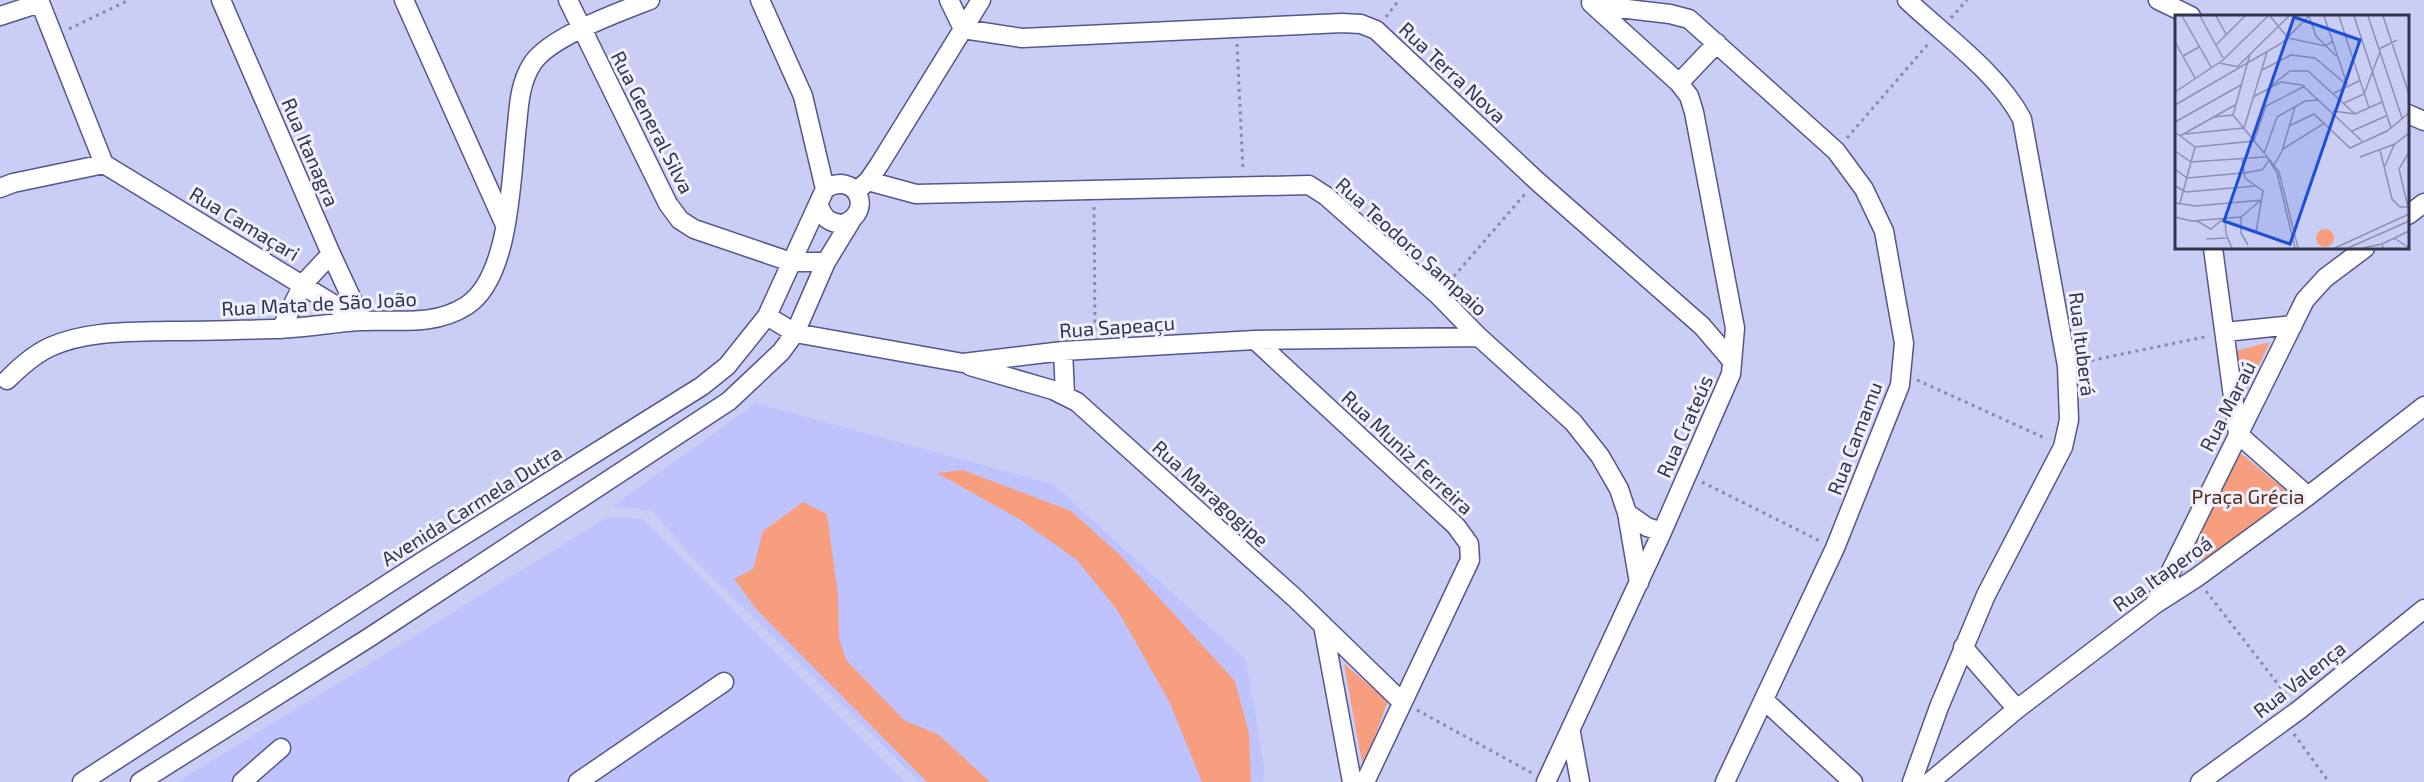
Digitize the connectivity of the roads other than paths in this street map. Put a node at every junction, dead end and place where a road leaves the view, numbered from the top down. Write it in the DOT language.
graph roads {
  1 [pos="221,0"];
  2 [pos="404,0"];
  3 [pos="568,0"];
  4 [pos="650,0"];
  5 [pos="760,0"];
  6 [pos="949,0"];
  7 [pos="981,0"];
  8 [pos="1907,0"];
  9 [pos="2158,0"];
  10 [pos="40,1"];
  11 [pos="1590,3"];
  12 [pos="2185,11"];
  13 [pos="0,16"];
  14 [pos="581,29"];
  15 [pos="963,29"];
  16 [pos="1717,43"];
  17 [pos="1679,83"];
  18 [pos="2409,114"];
  19 [pos="2424,121"];
  20 [pos="104,164"];
  21 [pos="862,186"];
  22 [pos="0,188"];
  23 [pos="822,197"];
  24 [pos="851,221"];
  25 [pos="506,227"];
  26 [pos="2213,249"];
  27 [pos="2364,249"];
  28 [pos="331,254"];
  29 [pos="791,262"];
  30 [pos="826,262"];
  31 [pos="303,284"];
  32 [pos="767,316"];
  33 [pos="362,321"];
  34 [pos="2293,325"];
  35 [pos="1702,326"];
  36 [pos="281,328"];
  37 [pos="1735,328"];
  38 [pos="2225,332"];
  39 [pos="795,333"];
  40 [pos="1479,337"];
  41 [pos="1256,340"];
  42 [pos="1063,351"];
  43 [pos="1732,361"];
  44 [pos="963,363"];
  45 [pos="7,380"];
  46 [pos="1065,394"];
  47 [pos="2424,406"];
  48 [pos="2238,434"];
  49 [pos="2308,496"];
  50 [pos="1627,513"];
  51 [pos="1662,532"];
  52 [pos="1639,584"];
  53 [pos="2154,605"];
  54 [pos="2424,609"];
  55 [pos="1323,625"];
  56 [pos="1963,647"];
  57 [pos="724,682"];
  58 [pos="1764,700"];
  59 [pos="1402,702"];
  60 [pos="2017,709"];
  61 [pos="1571,733"];
  62 [pos="281,748"];
  63 [pos="82,782"];
  64 [pos="140,782"];
  65 [pos="242,782"];
  66 [pos="578,782"];
  67 [pos="1352,782"];
  68 [pos="1365,782"];
  69 [pos="1546,782"];
  70 [pos="1580,782"];
  71 [pos="1725,782"];
  72 [pos="1853,782"];
  73 [pos="1912,782"];
  74 [pos="1930,782"];
  75 [pos="2200,782"];
  1 -- 28 [label="street, Rua Itanagra"];
  2 -- 25 [label="street"];
  3 -- 14 [label="street, Rua General Silva"];
  4 -- 14 [label="street, Rua Mata de São João"];
  5 -- 23 [label="street"];
  6 -- 15 [label="street"];
  7 -- 15 [label="street"];
  8 -- 56 [label="street, Rua Ituberá"];
  9 -- 12 [label="street"];
  10 -- 13 [label="street"];
  10 -- 20 [label="street"];
  11 -- 16 [label="street, Rua Camamu"];
  11 -- 17 [label="street, Rua Crateús"];
  14 -- 25 [label="street, Rua Mata de São João"];
  14 -- 29 [label="street, Rua General Silva"];
  15 -- 21 [label="street"];
  15 -- 35 [label="street, Rua Terra Nova"];
  16 -- 17 [label="street"];
  16 -- 58 [label="street, Rua Camamu"];
  17 -- 37 [label="street, Rua Crateús"];
  18 -- 19 [label="street"];
  20 -- 22 [label="street"];
  20 -- 31 [label="street, Rua Camaçari"];
  21 -- 23 [label="street"];
  21 -- 24 [label="street"];
  21 -- 40 [label="street, Rua Teodoro Sampaio"];
  23 -- 24 [label="street"];
  23 -- 29 [label="street, Avenida Carmela Dutra"];
  24 -- 30 [label="street"];
  25 -- 33 [label="street, Rua Mata de São João"];
  26 -- 38 [label="street"];
  27 -- 34 [label="street, Rua Maraú"];
  28 -- 31 [label="street"];
  28 -- 33 [label="street, Rua Itanagra"];
  29 -- 30 [label="street, Rua General Silva"];
  29 -- 32 [label="street, Avenida Carmela Dutra"];
  30 -- 39 [label="street"];
  31 -- 33 [label="street, Rua Camaçari"];
  31 -- 36 [label="street"];
  32 -- 39 [label="street, Rua Sapeaçu"];
  32 -- 63 [label="street, Avenida Carmela Dutra"];
  33 -- 36 [label="street, Rua Mata de São João"];
  34 -- 38 [label="street"];
  34 -- 48 [label="street, Rua Maraú"];
  35 -- 37 [label="street"];
  35 -- 43 [label="street, Rua Terra Nova"];
  36 -- 45 [label="street, Rua Mata de São João"];
  37 -- 43 [label="street, Rua Crateús"];
  38 -- 48 [label="street"];
  39 -- 44 [label="street, Rua Sapeaçu"];
  39 -- 64 [label="street"];
  40 -- 41 [label="street, Rua Sapeaçu"];
  40 -- 50 [label="street, Rua Teodoro Sampaio"];
  41 -- 42 [label="street, Rua Sapeaçu"];
  41 -- 59 [label="street, Rua Muniz Ferreira"];
  42 -- 44 [label="street, Rua Sapeaçu"];
  42 -- 46 [label="street"];
  43 -- 51 [label="street, Rua Crateús"];
  44 -- 46 [label="street, Rua Maragogipe"];
  46 -- 55 [label="street, Rua Maragogipe"];
  47 -- 49 [label="street, Rua Itaperoá"];
  48 -- 49 [label="street"];
  48 -- 53 [label="street, Rua Maraú"];
  49 -- 53 [label="street, Rua Itaperoá"];
  50 -- 51 [label="street"];
  50 -- 52 [label="street, Rua Teodoro Sampaio"];
  51 -- 52 [label="street, Rua Crateús"];
  52 -- 61 [label="street, Rua Crateús"];
  53 -- 60 [label="street, Rua Itaperoá"];
  54 -- 75 [label="street, Rua Valença"];
  55 -- 59 [label="street, Rua Maragogipe"];
  55 -- 67 [label="street"];
  56 -- 60 [label="street"];
  56 -- 73 [label="street, Rua Ituberá"];
  57 -- 66 [label="street"];
  58 -- 71 [label="street, Rua Camamu"];
  58 -- 72 [label="street"];
  59 -- 68 [label="street, Rua Muniz Ferreira"];
  60 -- 74 [label="street, Rua Itaperoá"];
  61 -- 69 [label="street, Rua Crateús"];
  61 -- 70 [label="street"];
  62 -- 65 [label="street"];
}
